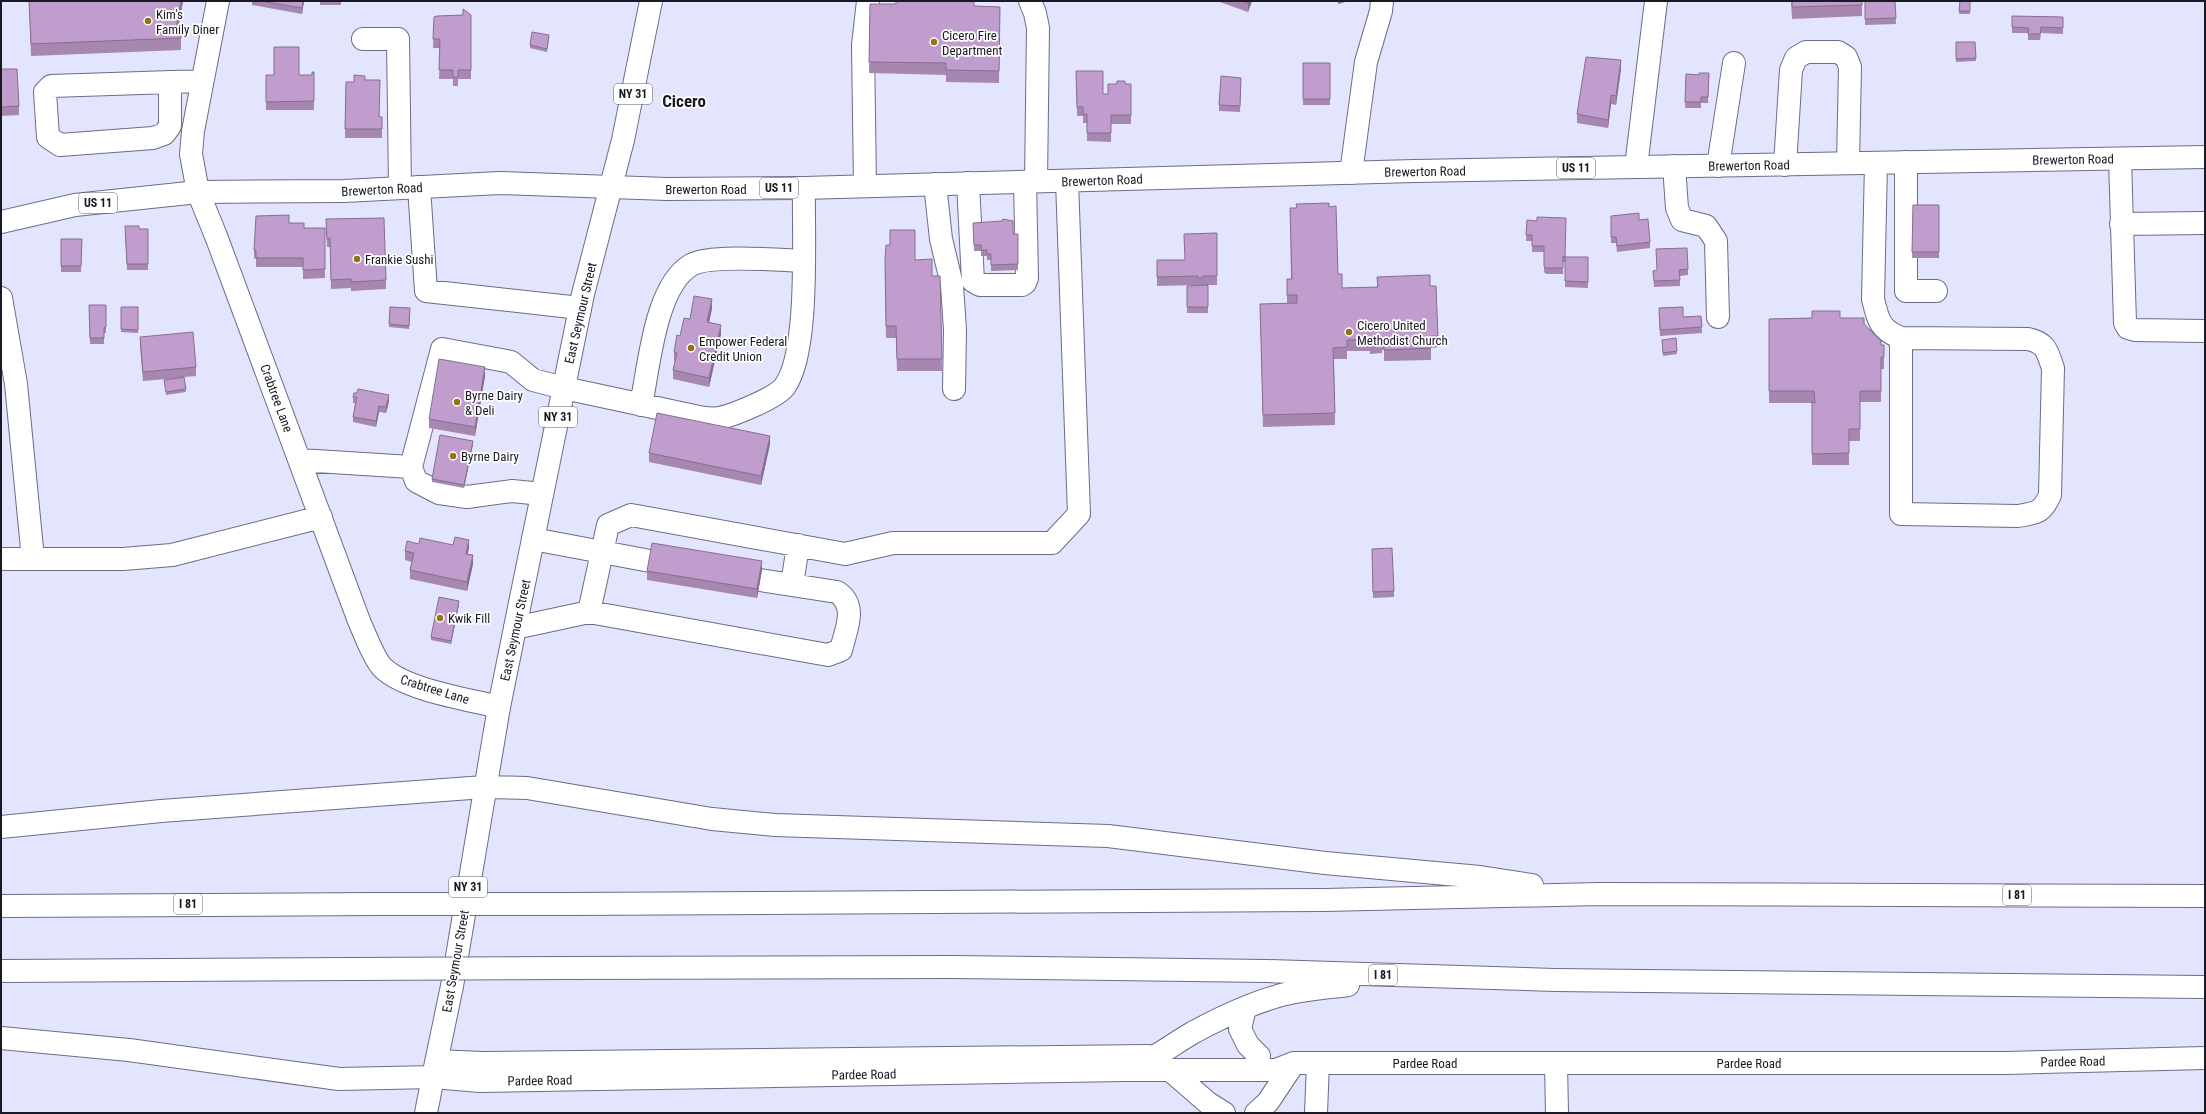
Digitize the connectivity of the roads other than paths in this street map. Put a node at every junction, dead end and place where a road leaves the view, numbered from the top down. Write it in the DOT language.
graph roads {
  1 [pos="218,1"];
  2 [pos="651,1"];
  3 [pos="868,1"];
  4 [pos="1030,1"];
  5 [pos="1382,1"];
  6 [pos="1656,1"];
  7 [pos="363,39"];
  8 [pos="1734,63"];
  9 [pos="202,81"];
  10 [pos="170,82"];
  11 [pos="2205,157"];
  12 [pos="2120,159"];
  13 [pos="1906,162"];
  14 [pos="1848,163"];
  15 [pos="1876,163"];
  16 [pos="1785,164"];
  17 [pos="1674,166"];
  18 [pos="1718,166"];
  19 [pos="1636,167"];
  20 [pos="1351,173"];
  21 [pos="1067,180"];
  22 [pos="1031,181"];
  23 [pos="968,183"];
  24 [pos="935,184"];
  25 [pos="865,186"];
  26 [pos="611,187"];
  27 [pos="410,188"];
  28 [pos="804,188"];
  29 [pos="198,192"];
  30 [pos="1,222"];
  31 [pos="2205,222"];
  32 [pos="2121,224"];
  33 [pos="803,261"];
  34 [pos="1936,291"];
  35 [pos="1,298"];
  36 [pos="580,308"];
  37 [pos="1718,317"];
  38 [pos="2205,331"];
  39 [pos="1901,338"];
  40 [pos="564,388"];
  41 [pos="954,389"];
  42 [pos="641,405"];
  43 [pos="300,460"];
  44 [pos="411,467"];
  45 [pos="542,494"];
  46 [pos="321,517"];
  47 [pos="533,539"];
  48 [pos="798,545"];
  49 [pos="600,552"];
  50 [pos="1,559"];
  51 [pos="33,559"];
  52 [pos="650,561"];
  53 [pos="760,580"];
  54 [pos="792,585"];
  55 [pos="589,612"];
  56 [pos="515,628"];
  57 [pos="499,707"];
  58 [pos="484,787"];
  59 [pos="1,827"];
  60 [pos="1599,894"];
  61 [pos="2205,896"];
  62 [pos="1,906"];
  63 [pos="1,971"];
  64 [pos="1431,976"];
  65 [pos="2205,987"];
  66 [pos="1245,1008"];
  67 [pos="1,1038"];
  68 [pos="1259,1056"];
  69 [pos="2205,1058"];
  70 [pos="1164,1063"];
  71 [pos="1294,1063"];
  72 [pos="1318,1063"];
  73 [pos="1556,1063"];
  74 [pos="435,1069"];
  75 [pos="426,1113"];
  76 [pos="1224,1113"];
  77 [pos="1256,1113"];
  78 [pos="1316,1113"];
  79 [pos="1557,1113"];
  1 -- 9 [label="main road, Crabtree Lane"];
  2 -- 26 [label="main road, NY 31"];
  3 -- 25 [label="main road"];
  4 -- 22 [label="main road"];
  5 -- 20 [label="main road"];
  6 -- 19 [label="main road"];
  7 -- 27 [label="main road"];
  8 -- 18 [label="main road"];
  9 -- 10 [label="main road"];
  9 -- 29 [label="main road, Crabtree Lane"];
  10 -- 10 [label="main road"];
  11 -- 12 [label="main road, Brewerton Road / US 11"];
  12 -- 13 [label="main road, Brewerton Road / US 11"];
  12 -- 32 [label="main road"];
  13 -- 15 [label="main road, Brewerton Road / US 11"];
  13 -- 34 [label="main road"];
  14 -- 15 [label="main road, Brewerton Road / US 11"];
  14 -- 16 [label="main road, Brewerton Road / US 11"];
  14 -- 16 [label="main road"];
  15 -- 39 [label="main road"];
  16 -- 18 [label="main road, Brewerton Road / US 11"];
  17 -- 18 [label="main road, Brewerton Road / US 11"];
  17 -- 19 [label="main road, Brewerton Road / US 11"];
  17 -- 37 [label="main road"];
  19 -- 20 [label="main road, Brewerton Road / US 11"];
  20 -- 21 [label="main road, Brewerton Road / US 11"];
  21 -- 22 [label="main road, Brewerton Road / US 11"];
  21 -- 48 [label="main road"];
  22 -- 23 [label="main road, Brewerton Road / US 11"];
  22 -- 23 [label="main road"];
  23 -- 24 [label="main road, Brewerton Road / US 11"];
  24 -- 25 [label="main road, Brewerton Road / US 11"];
  24 -- 41 [label="main road"];
  25 -- 28 [label="main road, Brewerton Road / US 11"];
  26 -- 27 [label="main road, Brewerton Road / US 11"];
  26 -- 28 [label="main road, Brewerton Road / US 11"];
  26 -- 36 [label="main road, East Seymour Street / NY 31"];
  27 -- 29 [label="main road, Brewerton Road / US 11"];
  27 -- 36 [label="main road"];
  28 -- 33 [label="main road"];
  29 -- 30 [label="main road, Brewerton Road / US 11"];
  29 -- 43 [label="main road, Crabtree Lane"];
  31 -- 32 [label="main road"];
  32 -- 38 [label="main road"];
  33 -- 42 [label="main road"];
  33 -- 42 [label="main road"];
  35 -- 51 [label="main road"];
  36 -- 40 [label="main road, East Seymour Street / NY 31"];
  39 -- 39 [label="main road"];
  40 -- 42 [label="main road"];
  40 -- 44 [label="main road"];
  40 -- 45 [label="main road, East Seymour Street / NY 31"];
  43 -- 44 [label="main road"];
  43 -- 46 [label="main road, Crabtree Lane"];
  44 -- 45 [label="main road"];
  45 -- 47 [label="main road, East Seymour Street / NY 31"];
  46 -- 51 [label="main road"];
  46 -- 57 [label="main road, Crabtree Lane"];
  47 -- 49 [label="main road"];
  47 -- 56 [label="main road, East Seymour Street / NY 31"];
  48 -- 49 [label="main road"];
  48 -- 54 [label="main road"];
  49 -- 52 [label="main road"];
  49 -- 55 [label="main road"];
  50 -- 51 [label="main road"];
  53 -- 54 [label="main road"];
  54 -- 55 [label="main road"];
  55 -- 56 [label="main road"];
  56 -- 57 [label="main road, East Seymour Street / NY 31"];
  57 -- 58 [label="main road, East Seymour Street / NY 31"];
  58 -- 59 [label="main road"];
  58 -- 60 [label="main road"];
  58 -- 74 [label="main road, East Seymour Street / NY 31"];
  60 -- 61 [label="main road, I 81"];
  60 -- 62 [label="main road, I 81, bridge"];
  63 -- 64 [label="main road, I 81, bridge"];
  64 -- 65 [label="main road, I 81"];
  64 -- 66 [label="main road"];
  66 -- 68 [label="main road"];
  66 -- 70 [label="main road"];
  67 -- 74 [label="main road"];
  68 -- 70 [label="main road, Pardee Road"];
  68 -- 71 [label="main road, Pardee Road"];
  69 -- 73 [label="main road, Pardee Road"];
  70 -- 71 [label="main road, Pardee Road"];
  70 -- 74 [label="main road, Pardee Road"];
  70 -- 74 [label="main road, Pardee Road"];
  70 -- 76 [label="main road"];
  71 -- 72 [label="main road, Pardee Road"];
  71 -- 77 [label="main road"];
  72 -- 73 [label="main road, Pardee Road"];
  72 -- 78 [label="main road"];
  73 -- 79 [label="main road"];
  74 -- 75 [label="main road, NY 31"];
}
